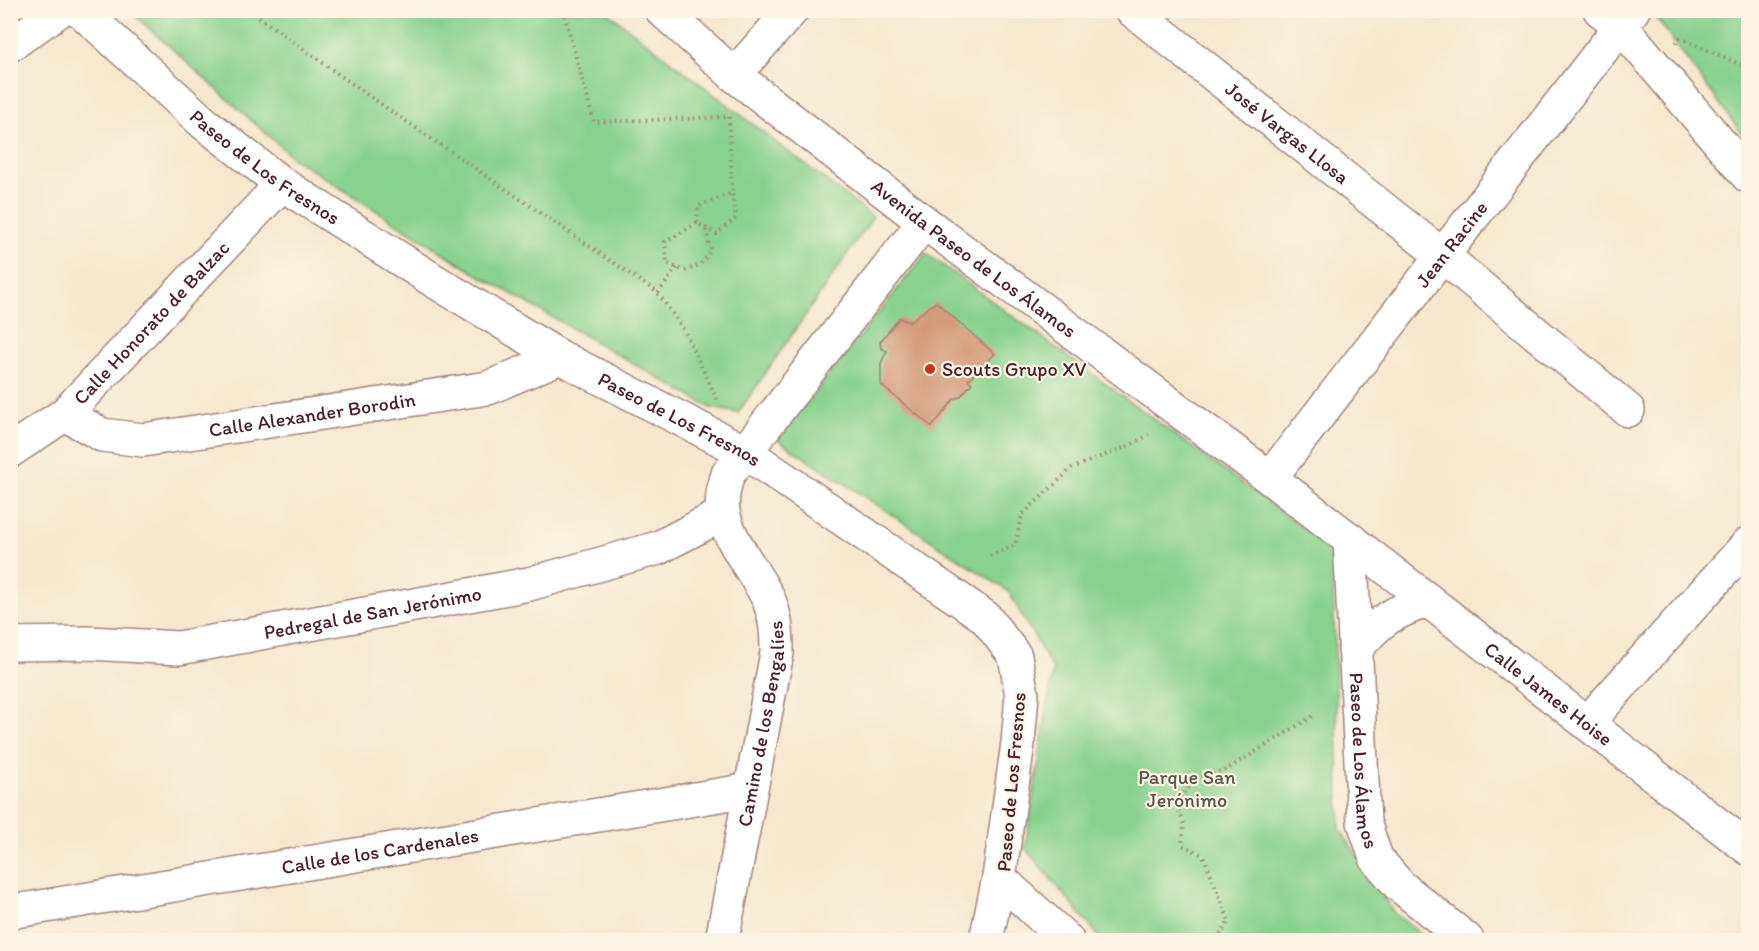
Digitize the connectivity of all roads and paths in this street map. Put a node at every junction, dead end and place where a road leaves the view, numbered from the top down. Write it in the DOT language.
graph roads {
  1 [pos="60,10"];
  2 [pos="80,10"];
  3 [pos="249,10"];
  4 [pos="564,10"];
  5 [pos="662,10"];
  6 [pos="792,10"];
  7 [pos="1132,10"];
  8 [pos="1618,16"];
  9 [pos="10,45"];
  10 [pos="1654,65"];
  11 [pos="1749,68"];
  12 [pos="734,75"];
  13 [pos="729,117"];
  14 [pos="1749,176"];
  15 [pos="282,184"];
  16 [pos="732,193"];
  17 [pos="924,222"];
  18 [pos="697,223"];
  19 [pos="706,229"];
  20 [pos="1443,256"];
  21 [pos="678,267"];
  22 [pos="658,293"];
  23 [pos="560,357"];
  24 [pos="719,404"];
  25 [pos="1628,410"];
  26 [pos="65,414"];
  27 [pos="1149,435"];
  28 [pos="10,451"];
  29 [pos="745,452"];
  30 [pos="1270,478"];
  31 [pos="723,514"];
  32 [pos="1350,539"];
  33 [pos="1749,544"];
  34 [pos="990,556"];
  35 [pos="1428,600"];
  36 [pos="10,644"];
  37 [pos="1355,650"];
  38 [pos="1315,715"];
  39 [pos="1587,723"];
  40 [pos="750,790"];
  41 [pos="1749,848"];
  42 [pos="999,878"];
  43 [pos="10,912"];
  44 [pos="722,940"];
  45 [pos="986,940"];
  46 [pos="1067,940"];
  47 [pos="1217,940"];
  48 [pos="1467,940"];
  1 -- 9 [label="street"];
  2 -- 15 [label="street, Paseo de Los Fresnos"];
  3 -- 22 [label="path"];
  4 -- 13 [label="path"];
  5 -- 12 [label="street, Avenida Paseo de Los Álamos"];
  6 -- 12 [label="street"];
  7 -- 20 [label="street, José Vargas Llosa"];
  8 -- 10 [label="street"];
  8 -- 20 [label="street, Jean Racine"];
  10 -- 11 [label="path"];
  10 -- 14 [label="street"];
  12 -- 13 [label="path"];
  12 -- 17 [label="street, Avenida Paseo de Los Álamos"];
  13 -- 16 [label="path"];
  15 -- 23 [label="street, Paseo de Los Fresnos"];
  15 -- 26 [label="street, Calle Honorato de Balzac"];
  16 -- 18 [label="path"];
  16 -- 19 [label="path"];
  17 -- 29 [label="street, Camino de los Bengalíes"];
  17 -- 30 [label="street, Avenida Paseo de Los Álamos"];
  18 -- 19 [label="path"];
  18 -- 21 [label="path"];
  19 -- 21 [label="path"];
  20 -- 25 [label="street, José Vargas Llosa"];
  20 -- 30 [label="street, Jean Racine"];
  21 -- 22 [label="path"];
  22 -- 24 [label="path"];
  23 -- 26 [label="street, Calle Alexander Borodin"];
  23 -- 29 [label="street, Paseo de Los Fresnos"];
  26 -- 28 [label="street, Calle Honorato de Balzac"];
  27 -- 34 [label="path"];
  29 -- 31 [label="street, Camino de los Bengalíes"];
  29 -- 42 [label="street, Paseo de Los Fresnos"];
  30 -- 32 [label="street, Avenida Paseo de Los Álamos"];
  31 -- 36 [label="street, Pedregal de San Jerónimo"];
  31 -- 40 [label="street, Camino de los Bengalíes"];
  32 -- 35 [label="street, Calle James Hoise"];
  32 -- 37 [label="street, Paseo de Los Álamos"];
  33 -- 39 [label="street"];
  35 -- 37 [label="street"];
  35 -- 39 [label="street, Calle James Hoise"];
  37 -- 48 [label="street, Paseo de Los Álamos"];
  38 -- 47 [label="path"];
  39 -- 41 [label="street, Calle James Hoise"];
  40 -- 43 [label="street, Calle de los Cardenales"];
  40 -- 44 [label="street, Camino de los Bengalíes"];
  42 -- 45 [label="street"];
  42 -- 46 [label="street, Paseo de Los Fresnos"];
}
